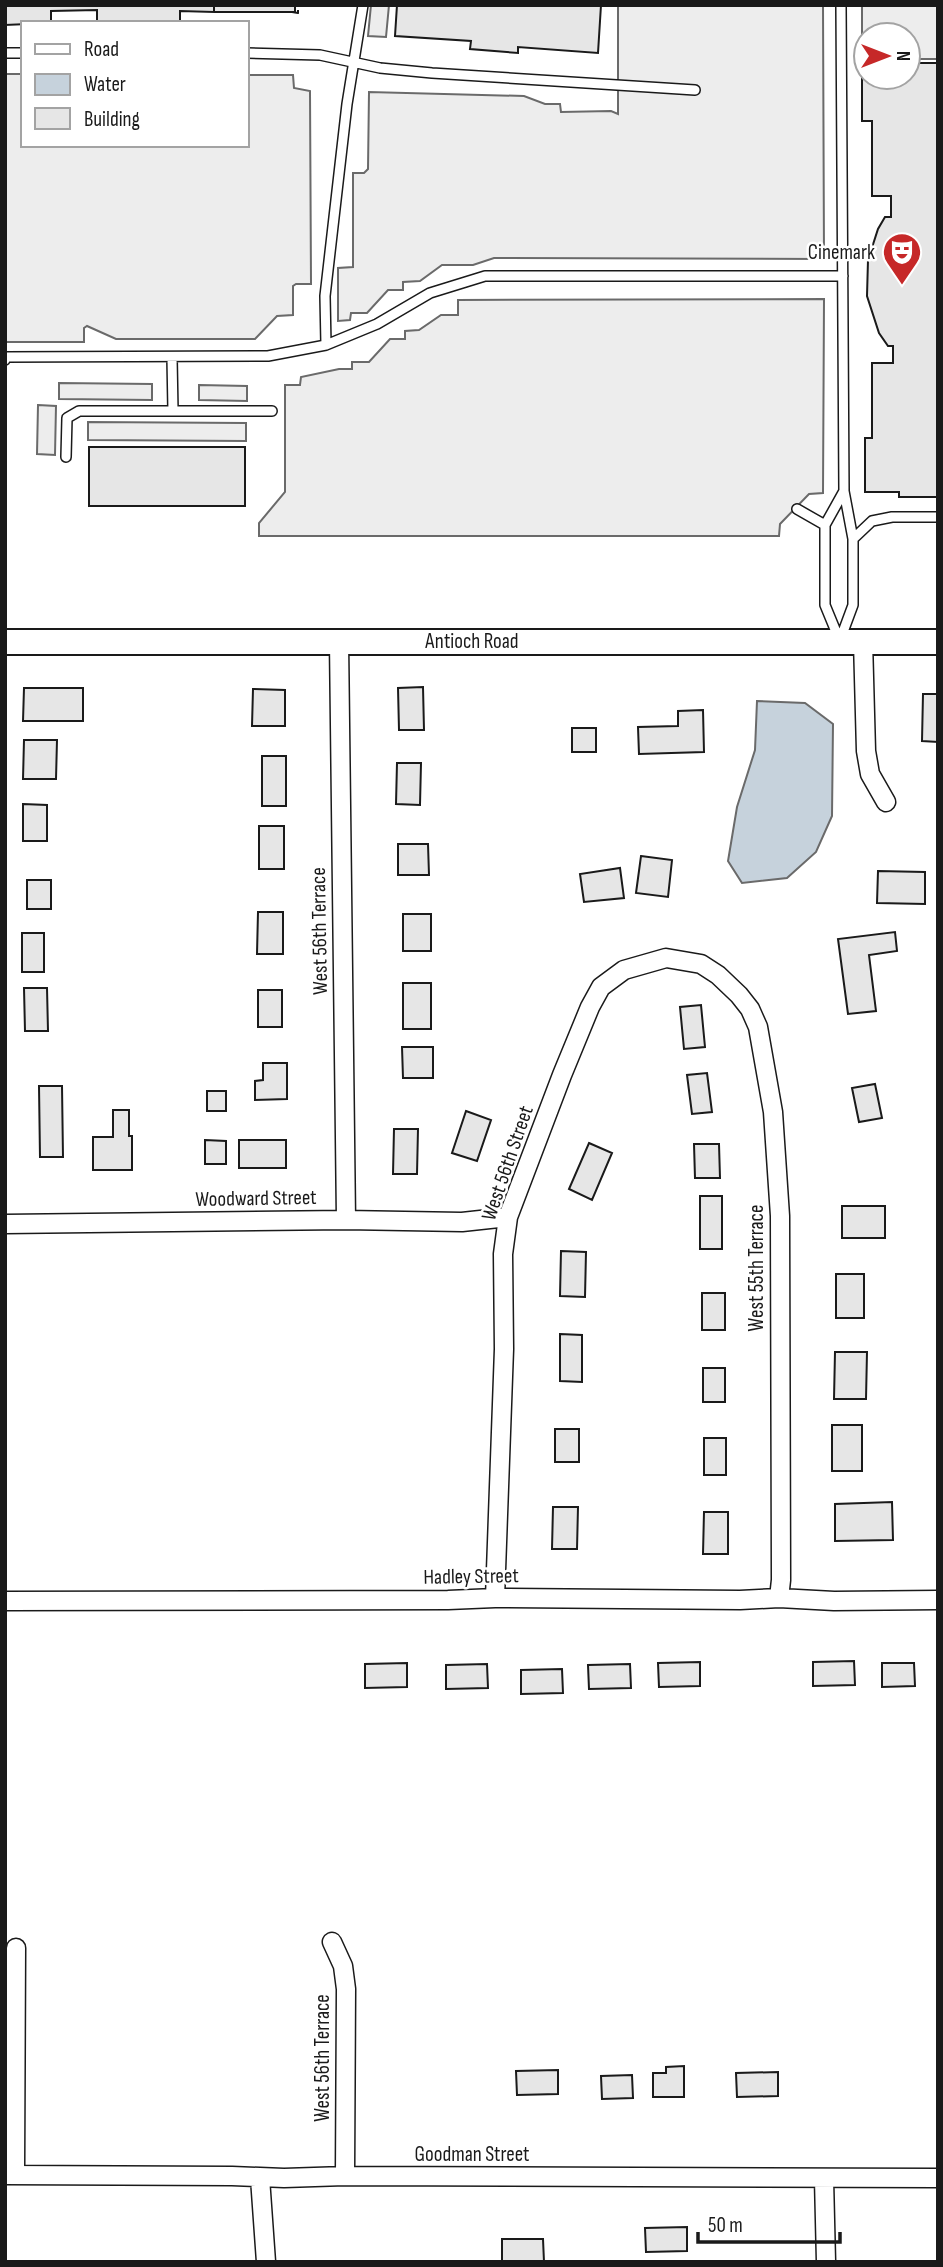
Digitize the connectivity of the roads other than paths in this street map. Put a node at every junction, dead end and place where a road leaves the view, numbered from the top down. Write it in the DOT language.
graph roads {
  1 [pos="363,5"];
  2 [pos="842,5"];
  3 [pos="248,53"];
  4 [pos="354,61"];
  5 [pos="695,90"];
  6 [pos="843,275"];
  7 [pos="326,345"];
  8 [pos="172,358"];
  9 [pos="5,359"];
  10 [pos="173,411"];
  11 [pos="271,411"];
  12 [pos="66,457"];
  13 [pos="844,491"];
  14 [pos="797,509"];
  15 [pos="938,517"];
  16 [pos="825,525"];
  17 [pos="853,539"];
  18 [pos="851,640"];
  19 [pos="339,641"];
  20 [pos="5,642"];
  21 [pos="938,642"];
  22 [pos="886,802"];
  23 [pos="701,964"];
  24 [pos="508,1217"];
  25 [pos="345,1220"];
  26 [pos="5,1224"];
  27 [pos="495,1598"];
  28 [pos="779,1598"];
  29 [pos="5,1601"];
  30 [pos="938,1601"];
  31 [pos="332,1942"];
  32 [pos="16,1948"];
  33 [pos="10,2175"];
  34 [pos="345,2176"];
  35 [pos="260,2178"];
  36 [pos="938,2178"];
  37 [pos="824,2179"];
  38 [pos="266,2262"];
  39 [pos="826,2262"];
  1 -- 4 [label="lane"];
  2 -- 6 [label="lane"];
  3 -- 4 [label="lane"];
  4 -- 5 [label="lane"];
  4 -- 7 [label="lane"];
  6 -- 7 [label="lane"];
  6 -- 13 [label="lane"];
  7 -- 8 [label="lane"];
  8 -- 9 [label="lane"];
  8 -- 10 [label="lane"];
  10 -- 11 [label="lane"];
  10 -- 12 [label="lane"];
  13 -- 16 [label="lane"];
  13 -- 17 [label="lane"];
  14 -- 16 [label="lane"];
  15 -- 17 [label="lane"];
  16 -- 18 [label="lane"];
  17 -- 18 [label="lane"];
  18 -- 19 [label="main road, Antioch Road"];
  18 -- 21 [label="main road, Antioch Road"];
  18 -- 22 [label="street"];
  19 -- 20 [label="main road, Antioch Road"];
  19 -- 25 [label="street, West 56th Terrace"];
  23 -- 24 [label="street, West 56th Street"];
  23 -- 28 [label="street, West 55th Terrace"];
  24 -- 25 [label="street, Woodward Street"];
  24 -- 27 [label="street, West 56th Street"];
  25 -- 26 [label="street, Woodward Street"];
  27 -- 28 [label="street, Hadley Street"];
  27 -- 29 [label="street, Hadley Street"];
  28 -- 30 [label="street, Hadley Street"];
  31 -- 34 [label="street, West 56th Terrace"];
  32 -- 33 [label="street"];
  33 -- 35 [label="street, Goodman Street"];
  34 -- 35 [label="street, Goodman Street"];
  34 -- 37 [label="street, Goodman Street"];
  35 -- 38 [label="street"];
  36 -- 37 [label="street, Goodman Street"];
  37 -- 39 [label="street"];
}
